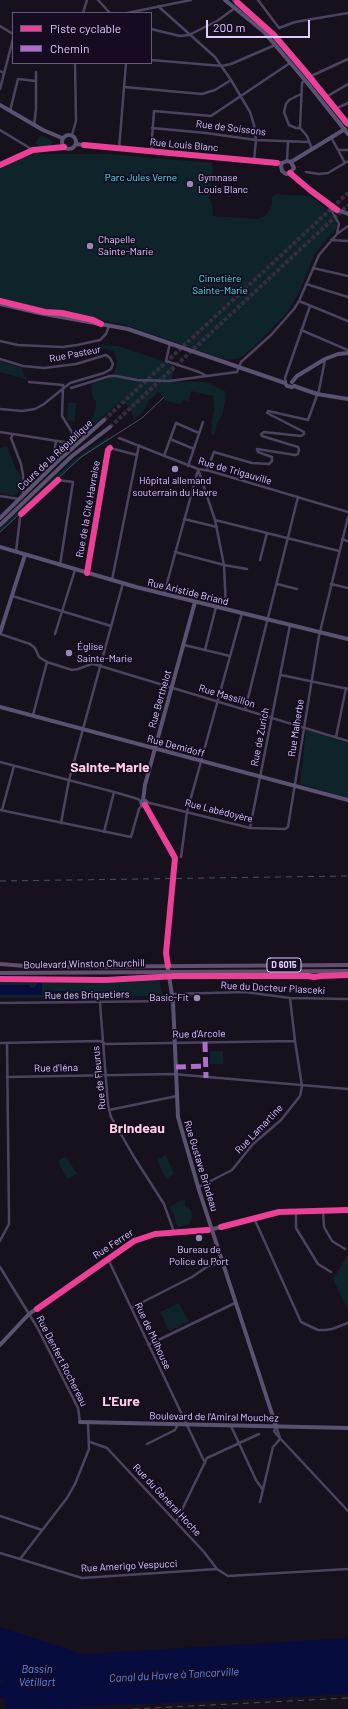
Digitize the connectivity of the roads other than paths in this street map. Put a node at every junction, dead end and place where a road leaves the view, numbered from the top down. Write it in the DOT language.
graph roads {
  1 [pos="87,0"];
  2 [pos="98,0"];
  3 [pos="191,0"];
  4 [pos="234,0"];
  5 [pos="258,0"];
  6 [pos="228,1"];
  7 [pos="158,6"];
  8 [pos="235,8"];
  9 [pos="83,12"];
  10 [pos="109,12"];
  11 [pos="135,12"];
  12 [pos="348,13"];
  13 [pos="0,26"];
  14 [pos="152,29"];
  15 [pos="12,33"];
  16 [pos="189,35"];
  17 [pos="12,43"];
  18 [pos="275,45"];
  19 [pos="348,59"];
  20 [pos="152,60"];
  21 [pos="290,63"];
  22 [pos="75,64"];
  23 [pos="126,64"];
  24 [pos="222,66"];
  25 [pos="0,71"];
  26 [pos="36,72"];
  27 [pos="4,73"];
  28 [pos="309,77"];
  29 [pos="231,80"];
  30 [pos="305,80"];
  31 [pos="36,81"];
  32 [pos="348,84"];
  33 [pos="124,87"];
  34 [pos="0,90"];
  35 [pos="301,94"];
  36 [pos="240,96"];
  37 [pos="325,97"];
  38 [pos="348,103"];
  39 [pos="0,105"];
  40 [pos="334,109"];
  41 [pos="10,111"];
  42 [pos="34,125"];
  43 [pos="348,127"];
  44 [pos="152,128"];
  45 [pos="300,128"];
  46 [pos="343,129"];
  47 [pos="0,130"];
  48 [pos="348,134"];
  49 [pos="72,135"];
  50 [pos="331,137"];
  51 [pos="62,138"];
  52 [pos="256,140"];
  53 [pos="288,142"];
  54 [pos="308,142"];
  55 [pos="76,144"];
  56 [pos="64,147"];
  57 [pos="119,149"];
  58 [pos="312,149"];
  59 [pos="33,150"];
  60 [pos="338,150"];
  61 [pos="348,150"];
  62 [pos="151,152"];
  63 [pos="254,161"];
  64 [pos="289,161"];
  65 [pos="347,162"];
  66 [pos="282,163"];
  67 [pos="1,165"];
  68 [pos="306,172"];
  69 [pos="290,173"];
  70 [pos="328,204"];
  71 [pos="348,214"];
  72 [pos="348,226"];
  73 [pos="337,234"];
  74 [pos="331,240"];
  75 [pos="348,240"];
  76 [pos="312,268"];
  77 [pos="348,276"];
  78 [pos="306,284"];
  79 [pos="348,297"];
  80 [pos="299,301"];
  81 [pos="0,304"];
  82 [pos="310,306"];
  83 [pos="348,321"];
  84 [pos="109,326"];
  85 [pos="301,330"];
  86 [pos="0,341"];
  87 [pos="170,343"];
  88 [pos="348,350"];
  89 [pos="348,353"];
  90 [pos="0,359"];
  91 [pos="325,359"];
  92 [pos="238,367"];
  93 [pos="206,376"];
  94 [pos="29,382"];
  95 [pos="286,382"];
  96 [pos="293,384"];
  97 [pos="63,388"];
  98 [pos="71,388"];
  99 [pos="318,394"];
  100 [pos="348,399"];
  101 [pos="0,409"];
  102 [pos="104,420"];
  103 [pos="203,422"];
  104 [pos="110,427"];
  105 [pos="0,432"];
  106 [pos="14,433"];
  107 [pos="199,433"];
  108 [pos="119,438"];
  109 [pos="170,439"];
  110 [pos="56,441"];
  111 [pos="138,445"];
  112 [pos="72,449"];
  113 [pos="194,449"];
  114 [pos="137,455"];
  115 [pos="164,456"];
  116 [pos="188,466"];
  117 [pos="198,470"];
  118 [pos="207,470"];
  119 [pos="0,496"];
  120 [pos="21,497"];
  121 [pos="298,497"];
  122 [pos="348,512"];
  123 [pos="348,517"];
  124 [pos="0,518"];
  125 [pos="184,519"];
  126 [pos="215,520"];
  127 [pos="0,525"];
  128 [pos="217,527"];
  129 [pos="267,533"];
  130 [pos="288,538"];
  131 [pos="342,539"];
  132 [pos="348,541"];
  133 [pos="0,547"];
  134 [pos="339,551"];
  135 [pos="16,552"];
  136 [pos="175,552"];
  137 [pos="25,555"];
  138 [pos="260,560"];
  139 [pos="60,565"];
  140 [pos="224,565"];
  141 [pos="247,569"];
  142 [pos="75,570"];
  143 [pos="87,573"];
  144 [pos="112,580"];
  145 [pos="122,583"];
  146 [pos="277,584"];
  147 [pos="331,584"];
  148 [pos="348,588"];
  149 [pos="297,589"];
  150 [pos="164,594"];
  151 [pos="12,596"];
  152 [pos="195,602"];
  153 [pos="216,607"];
  154 [pos="226,609"];
  155 [pos="62,611"];
  156 [pos="242,613"];
  157 [pos="268,620"];
  158 [pos="290,625"];
  159 [pos="111,626"];
  160 [pos="320,632"];
  161 [pos="0,633"];
  162 [pos="55,634"];
  163 [pos="348,639"];
  164 [pos="184,645"];
  165 [pos="205,650"];
  166 [pos="230,656"];
  167 [pos="47,662"];
  168 [pos="100,666"];
  169 [pos="280,675"];
  170 [pos="312,681"];
  171 [pos="172,687"];
  172 [pos="347,689"];
  173 [pos="218,701"];
  174 [pos="0,707"];
  175 [pos="245,710"];
  176 [pos="32,716"];
  177 [pos="272,718"];
  178 [pos="304,728"];
  179 [pos="82,730"];
  180 [pos="336,737"];
  181 [pos="348,741"];
  182 [pos="155,748"];
  183 [pos="202,761"];
  184 [pos="0,762"];
  185 [pos="14,766"];
  186 [pos="260,776"];
  187 [pos="69,780"];
  188 [pos="295,786"];
  189 [pos="114,792"];
  190 [pos="348,800"];
  191 [pos="144,803"];
  192 [pos="1,810"];
  193 [pos="187,812"];
  194 [pos="60,823"];
  195 [pos="288,827"];
  196 [pos="250,828"];
  197 [pos="104,832"];
  198 [pos="181,857"];
  199 [pos="0,964"];
  200 [pos="348,965"];
  201 [pos="168,966"];
  202 [pos="169,971"];
  203 [pos="348,971"];
  204 [pos="0,973"];
  205 [pos="172,994"];
  206 [pos="290,998"];
  207 [pos="348,999"];
  208 [pos="173,1001"];
  209 [pos="0,1003"];
  210 [pos="100,1003"];
  211 [pos="295,1041"];
  212 [pos="176,1042"];
  213 [pos="0,1043"];
  214 [pos="7,1043"];
  215 [pos="103,1043"];
  216 [pos="105,1075"];
  217 [pos="177,1075"];
  218 [pos="7,1077"];
  219 [pos="302,1086"];
  220 [pos="348,1089"];
  221 [pos="177,1096"];
  222 [pos="109,1110"];
  223 [pos="198,1187"];
  224 [pos="348,1210"];
  225 [pos="323,1211"];
  226 [pos="296,1212"];
  227 [pos="254,1218"];
  228 [pos="213,1229"];
  229 [pos="174,1232"];
  230 [pos="0,1241"];
  231 [pos="345,1249"];
  232 [pos="107,1259"];
  233 [pos="223,1262"];
  234 [pos="0,1267"];
  235 [pos="331,1272"];
  236 [pos="236,1303"];
  237 [pos="131,1308"];
  238 [pos="30,1314"];
  239 [pos="348,1323"];
  240 [pos="0,1345"];
  241 [pos="148,1345"];
  242 [pos="80,1422"];
  243 [pos="88,1423"];
  244 [pos="185,1423"];
  245 [pos="178,1424"];
  246 [pos="231,1426"];
  247 [pos="276,1426"];
  248 [pos="348,1428"];
  249 [pos="259,1434"];
  250 [pos="280,1439"];
  251 [pos="90,1442"];
  252 [pos="239,1443"];
  253 [pos="147,1444"];
  254 [pos="205,1463"];
  255 [pos="263,1490"];
  256 [pos="260,1502"];
  257 [pos="348,1511"];
  258 [pos="0,1516"];
  259 [pos="176,1522"];
  260 [pos="42,1530"];
  261 [pos="0,1553"];
  262 [pos="20,1559"];
  263 [pos="217,1569"];
  264 [pos="348,1569"];
  1 -- 9 [label="street"];
  2 -- 10 [label="street"];
  3 -- 7 [label="street"];
  4 -- 28 [label="street"];
  5 -- 12 [label="street"];
  6 -- 8 [label="street"];
  7 -- 11 [label="street"];
  7 -- 16 [label="street"];
  8 -- 16 [label="street"];
  8 -- 18 [label="street"];
  13 -- 15 [label="street"];
  14 -- 16 [label="street"];
  16 -- 24 [label="street"];
  17 -- 27 [label="street"];
  18 -- 21 [label="street"];
  18 -- 24 [label="street"];
  19 -- 28 [label="street"];
  20 -- 24 [label="street"];
  21 -- 30 [label="street"];
  21 -- 36 [label="street"];
  22 -- 49 [label="street"];
  23 -- 33 [label="street"];
  24 -- 29 [label="street"];
  25 -- 27 [label="street"];
  26 -- 31 [label="street"];
  27 -- 34 [label="street"];
  28 -- 37 [label="street"];
  29 -- 33 [label="street"];
  29 -- 36 [label="street"];
  30 -- 35 [label="street"];
  30 -- 46 [label="street"];
  31 -- 41 [label="street"];
  31 -- 42 [label="street"];
  32 -- 37 [label="street"];
  33 -- 57 [label="street"];
  35 -- 45 [label="street"];
  35 -- 45 [label="street"];
  36 -- 44 [label="street"];
  36 -- 52 [label="street"];
  37 -- 40 [label="street"];
  38 -- 40 [label="street"];
  39 -- 41 [label="street"];
  40 -- 43 [label="street"];
  41 -- 42 [label="street"];
  42 -- 51 [label="street"];
  43 -- 46 [label="street"];
  44 -- 52 [label="street, Rue de Soissons"];
  44 -- 62 [label="street"];
  45 -- 54 [label="street"];
  46 -- 48 [label="street"];
  46 -- 50 [label="street"];
  47 -- 59 [label="street"];
  49 -- 51 [label="street"];
  49 -- 55 [label="street"];
  50 -- 58 [label="street"];
  50 -- 60 [label="street"];
  51 -- 56 [label="street"];
  52 -- 53 [label="street, Rue de Soissons"];
  52 -- 63 [label="street"];
  53 -- 54 [label="street, Rue de Soissons"];
  53 -- 64 [label="street"];
  54 -- 58 [label="street"];
  55 -- 56 [label="street"];
  55 -- 57 [label="street, Rue Louis Blanc"];
  56 -- 59 [label="street"];
  57 -- 62 [label="street, Rue Louis Blanc"];
  58 -- 64 [label="street"];
  59 -- 67 [label="street"];
  60 -- 61 [label="street"];
  60 -- 65 [label="street"];
  62 -- 63 [label="street, Rue Louis Blanc"];
  63 -- 66 [label="street, Rue Louis Blanc"];
  64 -- 66 [label="street"];
  64 -- 69 [label="street"];
  65 -- 68 [label="street"];
  66 -- 69 [label="street"];
  69 -- 70 [label="street"];
  70 -- 71 [label="street"];
  70 -- 73 [label="street"];
  72 -- 73 [label="street"];
  73 -- 74 [label="street"];
  74 -- 75 [label="street"];
  74 -- 76 [label="street"];
  76 -- 77 [label="street"];
  76 -- 78 [label="street"];
  78 -- 79 [label="street"];
  78 -- 80 [label="street"];
  80 -- 82 [label="street"];
  80 -- 92 [label="street"];
  81 -- 84 [label="street"];
  82 -- 83 [label="street"];
  82 -- 85 [label="street"];
  84 -- 86 [label="street, Rue Pasteur"];
  84 -- 87 [label="street"];
  85 -- 88 [label="street"];
  85 -- 95 [label="street"];
  87 -- 92 [label="street"];
  87 -- 93 [label="street"];
  89 -- 91 [label="street"];
  90 -- 97 [label="street, Rue Pasteur"];
  91 -- 96 [label="street"];
  91 -- 99 [label="street"];
  92 -- 93 [label="street"];
  92 -- 95 [label="street"];
  93 -- 98 [label="street"];
  94 -- 97 [label="street"];
  95 -- 96 [label="street"];
  96 -- 99 [label="street"];
  97 -- 101 [label="street"];
  97 -- 110 [label="street"];
  99 -- 100 [label="street"];
  99 -- 118 [label="street"];
  102 -- 112 [label="street, Cours de la République"];
  103 -- 107 [label="street"];
  104 -- 127 [label="street, Cours de la République"];
  105 -- 106 [label="street"];
  106 -- 110 [label="street"];
  106 -- 120 [label="street"];
  107 -- 109 [label="street"];
  107 -- 113 [label="street"];
  108 -- 111 [label="street, Rue de Trigauville"];
  109 -- 113 [label="street"];
  109 -- 115 [label="street"];
  110 -- 112 [label="street"];
  111 -- 114 [label="street"];
  111 -- 115 [label="street, Rue de Trigauville"];
  112 -- 120 [label="street, Cours de la République"];
  113 -- 116 [label="street"];
  114 -- 143 [label="street, Rue de la Cité Havraise"];
  114 -- 144 [label="street"];
  115 -- 116 [label="street, Rue de Trigauville"];
  116 -- 117 [label="street, Rue de Trigauville"];
  117 -- 118 [label="street, Rue de Trigauville"];
  117 -- 125 [label="street"];
  117 -- 126 [label="street"];
  118 -- 121 [label="street, Rue de Trigauville"];
  119 -- 120 [label="street"];
  120 -- 124 [label="street, Cours de la République"];
  121 -- 122 [label="street, Rue de Trigauville"];
  121 -- 130 [label="street"];
  123 -- 131 [label="street, Rue Malherbe"];
  125 -- 128 [label="street"];
  125 -- 136 [label="street"];
  126 -- 128 [label="street"];
  126 -- 129 [label="street"];
  128 -- 140 [label="street"];
  129 -- 130 [label="street"];
  129 -- 138 [label="street"];
  130 -- 134 [label="street"];
  130 -- 146 [label="street"];
  131 -- 132 [label="street"];
  131 -- 134 [label="street, Rue Malherbe"];
  133 -- 135 [label="street, Rue Aristide Briand"];
  134 -- 147 [label="street, Rue Malherbe"];
  135 -- 137 [label="street, Rue Aristide Briand"];
  135 -- 139 [label="street"];
  136 -- 140 [label="street"];
  136 -- 150 [label="street"];
  137 -- 139 [label="street, Rue Aristide Briand"];
  137 -- 151 [label="street"];
  139 -- 142 [label="street, Rue Aristide Briand"];
  140 -- 141 [label="street"];
  140 -- 154 [label="street"];
  142 -- 143 [label="street, Rue Aristide Briand"];
  142 -- 155 [label="street"];
  143 -- 144 [label="street, Rue Aristide Briand"];
  144 -- 145 [label="street, Rue Aristide Briand"];
  145 -- 150 [label="street, Rue Aristide Briand"];
  145 -- 159 [label="street"];
  146 -- 149 [label="street"];
  146 -- 157 [label="street"];
  147 -- 148 [label="street"];
  147 -- 160 [label="street, Rue Malherbe"];
  150 -- 152 [label="street, Rue Aristide Briand"];
  151 -- 155 [label="street"];
  151 -- 161 [label="street"];
  152 -- 153 [label="street, Rue Aristide Briand"];
  152 -- 164 [label="street, Rue Berthelot"];
  153 -- 154 [label="street, Rue Aristide Briand"];
  153 -- 165 [label="street"];
  154 -- 156 [label="street, Rue Aristide Briand"];
  155 -- 159 [label="street"];
  155 -- 162 [label="street"];
  156 -- 157 [label="street, Rue Aristide Briand"];
  156 -- 166 [label="street"];
  157 -- 158 [label="street, Rue Aristide Briand"];
  157 -- 175 [label="street"];
  158 -- 160 [label="street, Rue Aristide Briand"];
  158 -- 169 [label="street, Rue de Zurich"];
  159 -- 168 [label="street"];
  160 -- 163 [label="street, Rue Aristide Briand"];
  160 -- 170 [label="street, Rue Malherbe"];
  161 -- 167 [label="street"];
  164 -- 165 [label="street"];
  164 -- 171 [label="street, Rue Berthelot"];
  165 -- 166 [label="street"];
  166 -- 173 [label="street"];
  167 -- 168 [label="street"];
  167 -- 176 [label="street"];
  168 -- 171 [label="street, Rue Massillon"];
  168 -- 179 [label="street"];
  169 -- 170 [label="street"];
  169 -- 177 [label="street, Rue de Zurich"];
  170 -- 172 [label="street"];
  170 -- 178 [label="street, Rue Malherbe"];
  171 -- 173 [label="street, Rue Massillon"];
  171 -- 182 [label="street, Rue Berthelot"];
  172 -- 180 [label="street"];
  173 -- 175 [label="street, Rue Massillon"];
  173 -- 183 [label="street"];
  174 -- 176 [label="street, Rue Demidoff"];
  175 -- 177 [label="street, Rue Massillon"];
  176 -- 179 [label="street, Rue Demidoff"];
  177 -- 178 [label="street, Rue Massillon"];
  177 -- 186 [label="street, Rue de Zurich"];
  178 -- 180 [label="street, Rue Massillon"];
  178 -- 188 [label="street, Rue Malherbe"];
  179 -- 182 [label="street, Rue Demidoff"];
  179 -- 187 [label="street"];
  180 -- 181 [label="street, Rue Massillon"];
  182 -- 183 [label="street, Rue Demidoff"];
  182 -- 191 [label="street, Rue Berthelot"];
  183 -- 186 [label="street, Rue Demidoff"];
  183 -- 193 [label="street"];
  184 -- 185 [label="street, Rue Labédoyère"];
  185 -- 187 [label="street, Rue Labédoyère"];
  185 -- 192 [label="street"];
  186 -- 188 [label="street, Rue Demidoff"];
  186 -- 196 [label="street, Rue de Zurich"];
  187 -- 189 [label="street, Rue Labédoyère"];
  187 -- 194 [label="street"];
  188 -- 190 [label="street, Rue Demidoff"];
  188 -- 195 [label="street, Rue Malherbe"];
  189 -- 191 [label="street, Rue Labédoyère"];
  189 -- 197 [label="street"];
  191 -- 193 [label="street, Rue Labédoyère"];
  191 -- 197 [label="street, Rue Berthelot"];
  191 -- 201 [label="street, bridge"];
  192 -- 194 [label="street"];
  193 -- 196 [label="street, Rue Labédoyère"];
  193 -- 198 [label="street"];
  194 -- 197 [label="street"];
  195 -- 196 [label="street, Rue Labédoyère"];
  199 -- 201 [label="main road, Boulevard Winston Churchill / D 6015"];
  200 -- 201 [label="main road, Boulevard Winston Churchill / D 6015"];
  201 -- 202 [label="street"];
  202 -- 203 [label="main road, Boulevard Winston Churchill / D 6015"];
  202 -- 204 [label="main road, Boulevard Winston Churchill / D 6015"];
  202 -- 205 [label="street, Rue Gustave Brindeau"];
  205 -- 206 [label="street, Rue du Docteur Piasceki"];
  205 -- 208 [label="street, Rue Gustave Brindeau"];
  206 -- 207 [label="street, Rue du Docteur Piasceki"];
  206 -- 211 [label="street"];
  208 -- 210 [label="street, Rue des Briquetiers"];
  208 -- 212 [label="street, Rue Gustave Brindeau"];
  209 -- 210 [label="street, Rue des Briquetiers"];
  210 -- 215 [label="street, Rue de Fleurus"];
  211 -- 212 [label="street, Rue d'Arcole"];
  211 -- 219 [label="street"];
  212 -- 215 [label="street, Rue d'Arcole"];
  212 -- 217 [label="street, Rue Gustave Brindeau"];
  213 -- 214 [label="street, Rue d'Arcole"];
  214 -- 215 [label="street, Rue d'Arcole"];
  214 -- 218 [label="street"];
  215 -- 216 [label="street, Rue de Fleurus"];
  216 -- 217 [label="street, Rue d'Iéna"];
  216 -- 218 [label="street, Rue d'Iéna"];
  216 -- 222 [label="street, Rue de Fleurus"];
  217 -- 219 [label="street, Rue d'Iéna"];
  217 -- 221 [label="street, Rue Gustave Brindeau"];
  218 -- 230 [label="street"];
  219 -- 220 [label="street, Rue d'Iéna"];
  219 -- 223 [label="street, Rue Lamartine"];
  221 -- 222 [label="street"];
  221 -- 223 [label="street, Rue Gustave Brindeau"];
  222 -- 229 [label="street, Rue de Fleurus"];
  223 -- 228 [label="street, Rue Gustave Brindeau"];
  224 -- 225 [label="street, Rue Ferrer"];
  225 -- 226 [label="street, Rue Ferrer"];
  225 -- 231 [label="street"];
  226 -- 227 [label="street, Rue Ferrer"];
  226 -- 235 [label="street"];
  227 -- 228 [label="street, Rue Ferrer"];
  227 -- 239 [label="street"];
  228 -- 229 [label="street, Rue Ferrer"];
  228 -- 233 [label="street, Rue Gustave Brindeau"];
  229 -- 232 [label="street, Rue Ferrer"];
  232 -- 237 [label="street, Rue de Mulhouse"];
  232 -- 238 [label="street, Rue Ferrer"];
  233 -- 236 [label="street, Rue Gustave Brindeau"];
  233 -- 237 [label="street"];
  234 -- 238 [label="street, Rue Denfert Rochereau"];
  236 -- 241 [label="street"];
  236 -- 247 [label="street, Rue Gustave Brindeau"];
  237 -- 241 [label="street, Rue de Mulhouse"];
  238 -- 240 [label="street, Rue Ferrer"];
  238 -- 242 [label="street, Rue Denfert Rochereau"];
  241 -- 244 [label="street, Rue de Mulhouse"];
  242 -- 243 [label="street, Boulevard de l'Amiral Mouchez"];
  243 -- 245 [label="street, Boulevard de l'Amiral Mouchez"];
  243 -- 251 [label="street"];
  244 -- 245 [label="street, Boulevard de l'Amiral Mouchez"];
  244 -- 246 [label="street, Boulevard de l'Amiral Mouchez"];
  244 -- 254 [label="street, Rue de Mulhouse"];
  245 -- 253 [label="street"];
  246 -- 247 [label="street, Boulevard de l'Amiral Mouchez"];
  246 -- 252 [label="street"];
  247 -- 248 [label="street, Boulevard de l'Amiral Mouchez"];
  247 -- 250 [label="street"];
  249 -- 252 [label="street"];
  250 -- 255 [label="street"];
  250 -- 257 [label="street"];
  251 -- 259 [label="street, Rue du Général Hoche"];
  251 -- 260 [label="street"];
  252 -- 254 [label="street"];
  252 -- 255 [label="street"];
  254 -- 259 [label="street"];
  255 -- 256 [label="street"];
  258 -- 260 [label="street"];
  259 -- 263 [label="street, Rue du Général Hoche"];
  260 -- 262 [label="street"];
  261 -- 262 [label="street, Rue Amerigo Vespucci"];
  262 -- 263 [label="street, Rue Amerigo Vespucci"];
  263 -- 264 [label="street, Rue du Général Hoche"];
}
